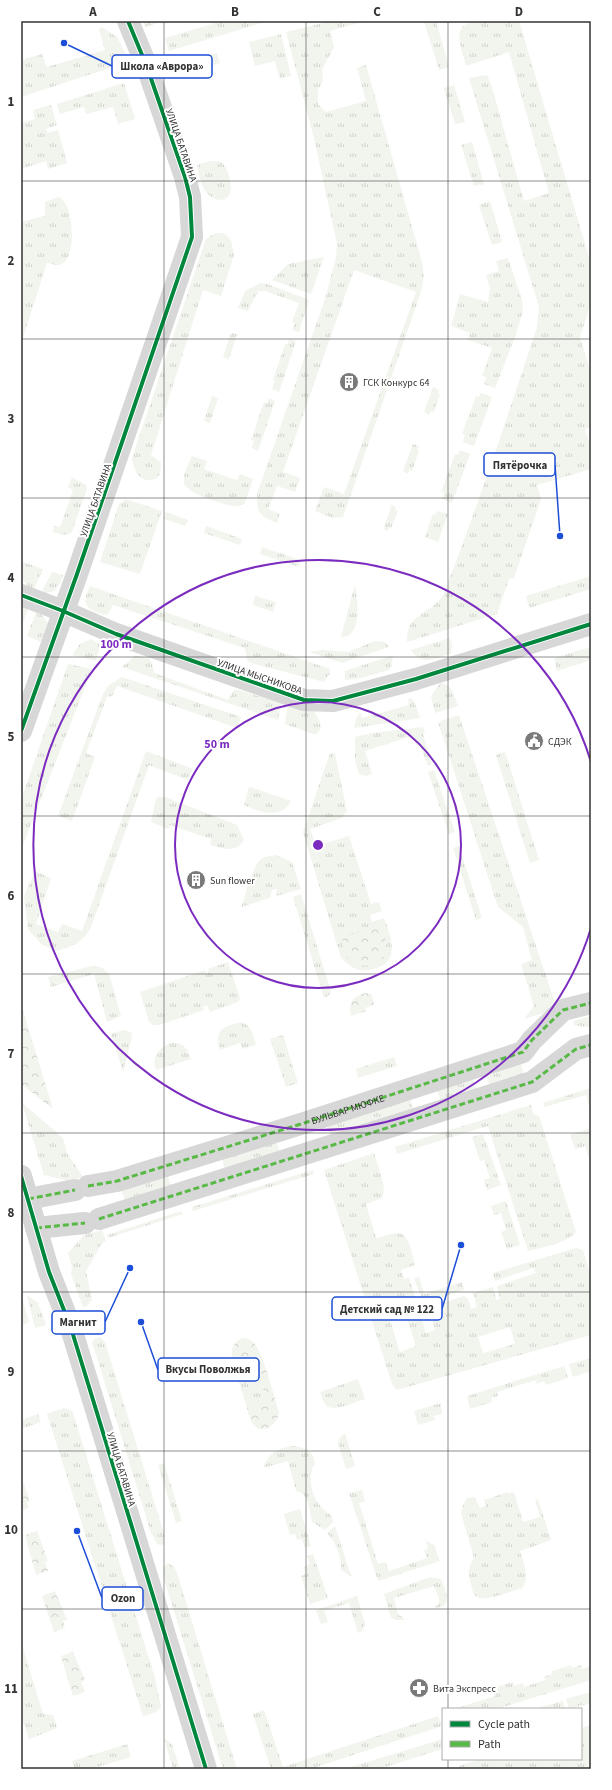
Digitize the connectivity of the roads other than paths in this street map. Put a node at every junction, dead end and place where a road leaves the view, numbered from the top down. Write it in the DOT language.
graph roads {
  1 [pos="128,21"];
  2 [pos="21,596"];
  3 [pos="63,610"];
  4 [pos="591,624"];
  5 [pos="21,731"];
  6 [pos="591,1003"];
  7 [pos="591,1044"];
  8 [pos="21,1176"];
  9 [pos="28,1199"];
  10 [pos="36,1228"];
  11 [pos="206,1769"];
  1 -- 3 [label="street, УЛИЦА БАТАВИНА"];
  2 -- 3 [label="street, УЛИЦА МЫСНИКОВА"];
  3 -- 4 [label="street, УЛИЦА МЫСНИКОВА"];
  3 -- 5 [label="street, УЛИЦА БАТАВИНА"];
  6 -- 9 [label="street, БУЛЬВАР МЮФКЕ"];
  7 -- 10 [label="street"];
  8 -- 9 [label="street, УЛИЦА БАТАВИНА"];
  9 -- 10 [label="street, УЛИЦА БАТАВИНА"];
  10 -- 11 [label="street, УЛИЦА БАТАВИНА"];
}
